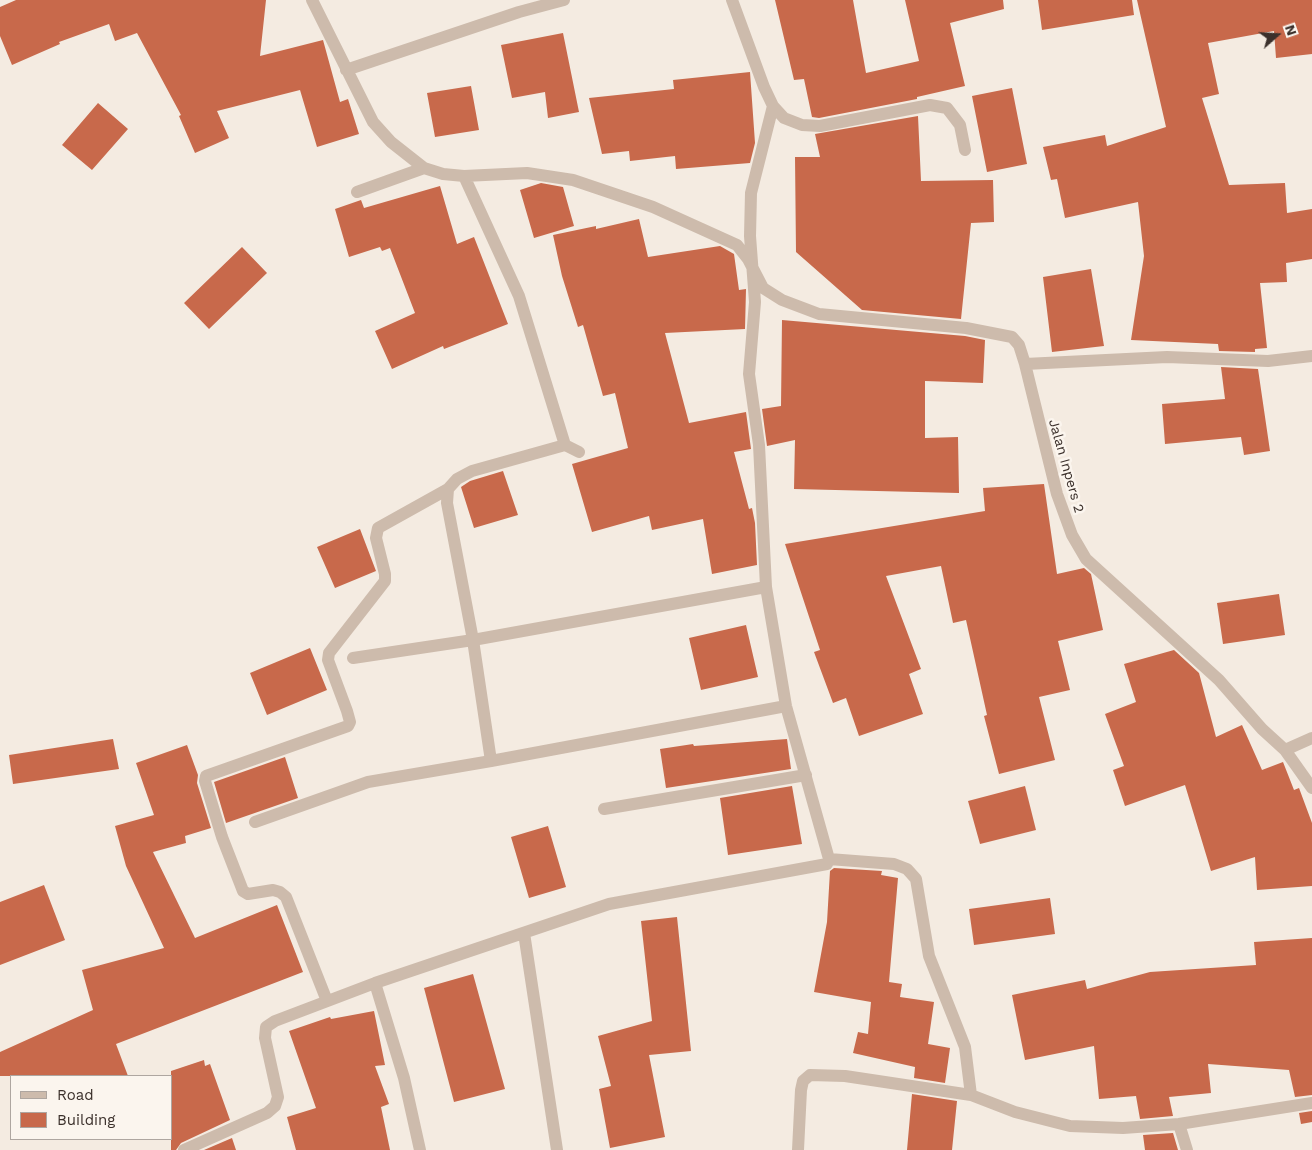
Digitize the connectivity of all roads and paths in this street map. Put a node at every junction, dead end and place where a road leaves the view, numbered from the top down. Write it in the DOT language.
graph roads {
  1 [pos="312,0"];
  2 [pos="564,0"];
  3 [pos="732,0"];
  4 [pos="346,70"];
  5 [pos="773,106"];
  6 [pos="965,150"];
  7 [pos="424,168"];
  8 [pos="464,176"];
  9 [pos="356,192"];
  10 [pos="753,268"];
  11 [pos="1312,356"];
  12 [pos="1025,364"];
  13 [pos="565,445"];
  14 [pos="579,452"];
  15 [pos="448,489"];
  16 [pos="766,587"];
  17 [pos="473,640"];
  18 [pos="353,658"];
  19 [pos="786,706"];
  20 [pos="1312,738"];
  21 [pos="1285,750"];
  22 [pos="491,760"];
  23 [pos="806,775"];
  24 [pos="1312,788"];
  25 [pos="604,809"];
  26 [pos="255,822"];
  27 [pos="829,859"];
  28 [pos="524,934"];
  29 [pos="375,983"];
  30 [pos="328,1001"];
  31 [pos="971,1095"];
  32 [pos="1312,1103"];
  33 [pos="1179,1124"];
  34 [pos="184,1150"];
  35 [pos="420,1150"];
  36 [pos="557,1150"];
  37 [pos="798,1150"];
  38 [pos="1187,1150"];
  1 -- 4 [label="street"];
  2 -- 4 [label="street"];
  3 -- 5 [label="street"];
  4 -- 7 [label="street"];
  5 -- 6 [label="street"];
  5 -- 10 [label="street"];
  7 -- 8 [label="street, Jalan Inpers 2"];
  7 -- 9 [label="street"];
  8 -- 10 [label="street, Jalan Inpers 2"];
  8 -- 13 [label="street"];
  10 -- 12 [label="street, Jalan Inpers 2"];
  10 -- 16 [label="street"];
  11 -- 12 [label="street"];
  12 -- 21 [label="street, Jalan Inpers 2"];
  13 -- 14 [label="street"];
  13 -- 15 [label="street"];
  15 -- 17 [label="street"];
  15 -- 30 [label="street"];
  16 -- 17 [label="street"];
  16 -- 19 [label="street"];
  17 -- 18 [label="street"];
  17 -- 22 [label="street"];
  19 -- 22 [label="street"];
  19 -- 23 [label="street"];
  20 -- 21 [label="street"];
  21 -- 24 [label="street, Jalan Inpers 2"];
  22 -- 26 [label="street"];
  23 -- 25 [label="street"];
  23 -- 27 [label="street"];
  27 -- 28 [label="street"];
  27 -- 31 [label="street"];
  28 -- 29 [label="street"];
  28 -- 36 [label="street"];
  29 -- 30 [label="street"];
  29 -- 35 [label="street"];
  30 -- 34 [label="street"];
  31 -- 33 [label="street"];
  31 -- 37 [label="street"];
  32 -- 33 [label="street"];
  33 -- 38 [label="street"];
}
